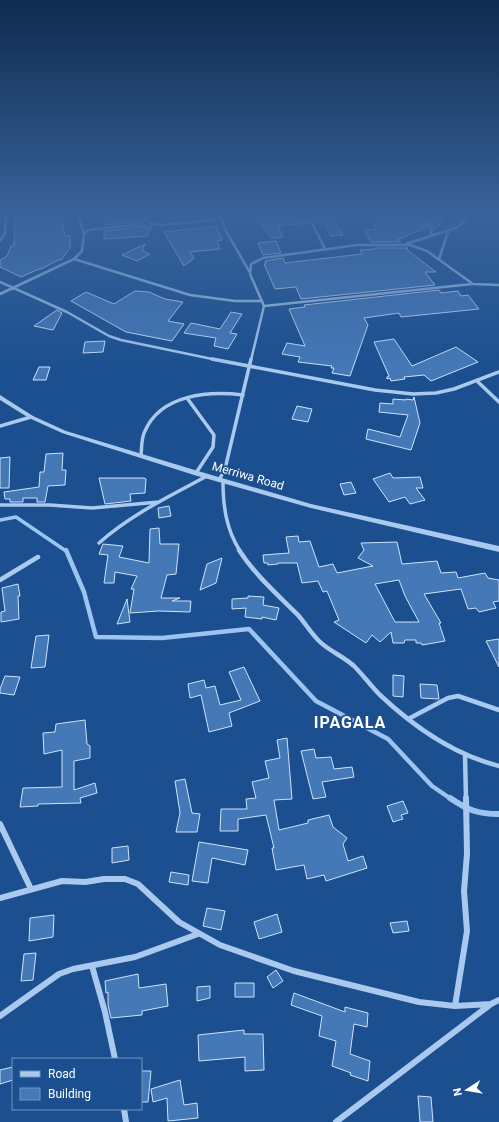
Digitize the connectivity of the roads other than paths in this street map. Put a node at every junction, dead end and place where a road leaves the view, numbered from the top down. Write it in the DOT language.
graph roads {
  1 [pos="61,265"];
  2 [pos="97,265"];
  3 [pos="245,265"];
  4 [pos="251,265"];
  5 [pos="448,265"];
  6 [pos="250,274"];
  7 [pos="0,282"];
  8 [pos="473,284"];
  9 [pos="499,285"];
  10 [pos="13,288"];
  11 [pos="0,294"];
  12 [pos="262,302"];
  13 [pos="264,306"];
  14 [pos="250,367"];
  15 [pos="499,372"];
  16 [pos="478,382"];
  17 [pos="243,395"];
  18 [pos="0,397"];
  19 [pos="187,398"];
  20 [pos="499,402"];
  21 [pos="31,417"];
  22 [pos="0,426"];
  23 [pos="141,455"];
  24 [pos="196,473"];
  25 [pos="207,476"];
  26 [pos="221,480"];
  27 [pos="159,502"];
  28 [pos="0,505"];
  29 [pos="99,543"];
  30 [pos="499,549"];
  31 [pos="38,557"];
  32 [pos="0,580"];
  33 [pos="499,710"];
  34 [pos="410,718"];
  35 [pos="465,754"];
  36 [pos="499,766"];
  37 [pos="0,824"];
  38 [pos="31,889"];
  39 [pos="0,898"];
  40 [pos="198,934"];
  41 [pos="92,966"];
  42 [pos="499,1000"];
  43 [pos="491,1004"];
  44 [pos="455,1006"];
  45 [pos="0,1016"];
  46 [pos="115,1058"];
  47 [pos="124,1110"];
  48 [pos="126,1122"];
  49 [pos="336,1122"];
  1 -- 10 [label="street"];
  2 -- 12 [label="street"];
  3 -- 6 [label="street"];
  4 -- 6 [label="street"];
  5 -- 8 [label="street"];
  6 -- 12 [label="street"];
  7 -- 10 [label="street"];
  8 -- 9 [label="street"];
  8 -- 13 [label="street"];
  10 -- 11 [label="street"];
  10 -- 14 [label="street"];
  12 -- 13 [label="street"];
  13 -- 14 [label="street"];
  14 -- 16 [label="street"];
  14 -- 17 [label="street"];
  15 -- 16 [label="street"];
  16 -- 20 [label="street"];
  17 -- 19 [label="street"];
  17 -- 26 [label="street"];
  18 -- 21 [label="street, Merriwa Road"];
  19 -- 23 [label="street"];
  19 -- 24 [label="street"];
  21 -- 22 [label="street"];
  21 -- 23 [label="street, Merriwa Road"];
  23 -- 24 [label="street, Merriwa Road"];
  24 -- 25 [label="street, Merriwa Road"];
  25 -- 26 [label="street, Merriwa Road"];
  25 -- 27 [label="street"];
  26 -- 30 [label="street, Merriwa Road"];
  26 -- 34 [label="street"];
  27 -- 28 [label="street"];
  27 -- 29 [label="street"];
  31 -- 32 [label="street"];
  33 -- 34 [label="street"];
  34 -- 35 [label="street"];
  35 -- 36 [label="street"];
  35 -- 44 [label="street"];
  37 -- 38 [label="street"];
  38 -- 39 [label="street"];
  38 -- 40 [label="street"];
  40 -- 41 [label="street"];
  40 -- 44 [label="street"];
  41 -- 45 [label="street"];
  41 -- 46 [label="street"];
  42 -- 43 [label="street"];
  43 -- 44 [label="street"];
  43 -- 49 [label="street"];
  47 -- 48 [label="street"];
}
